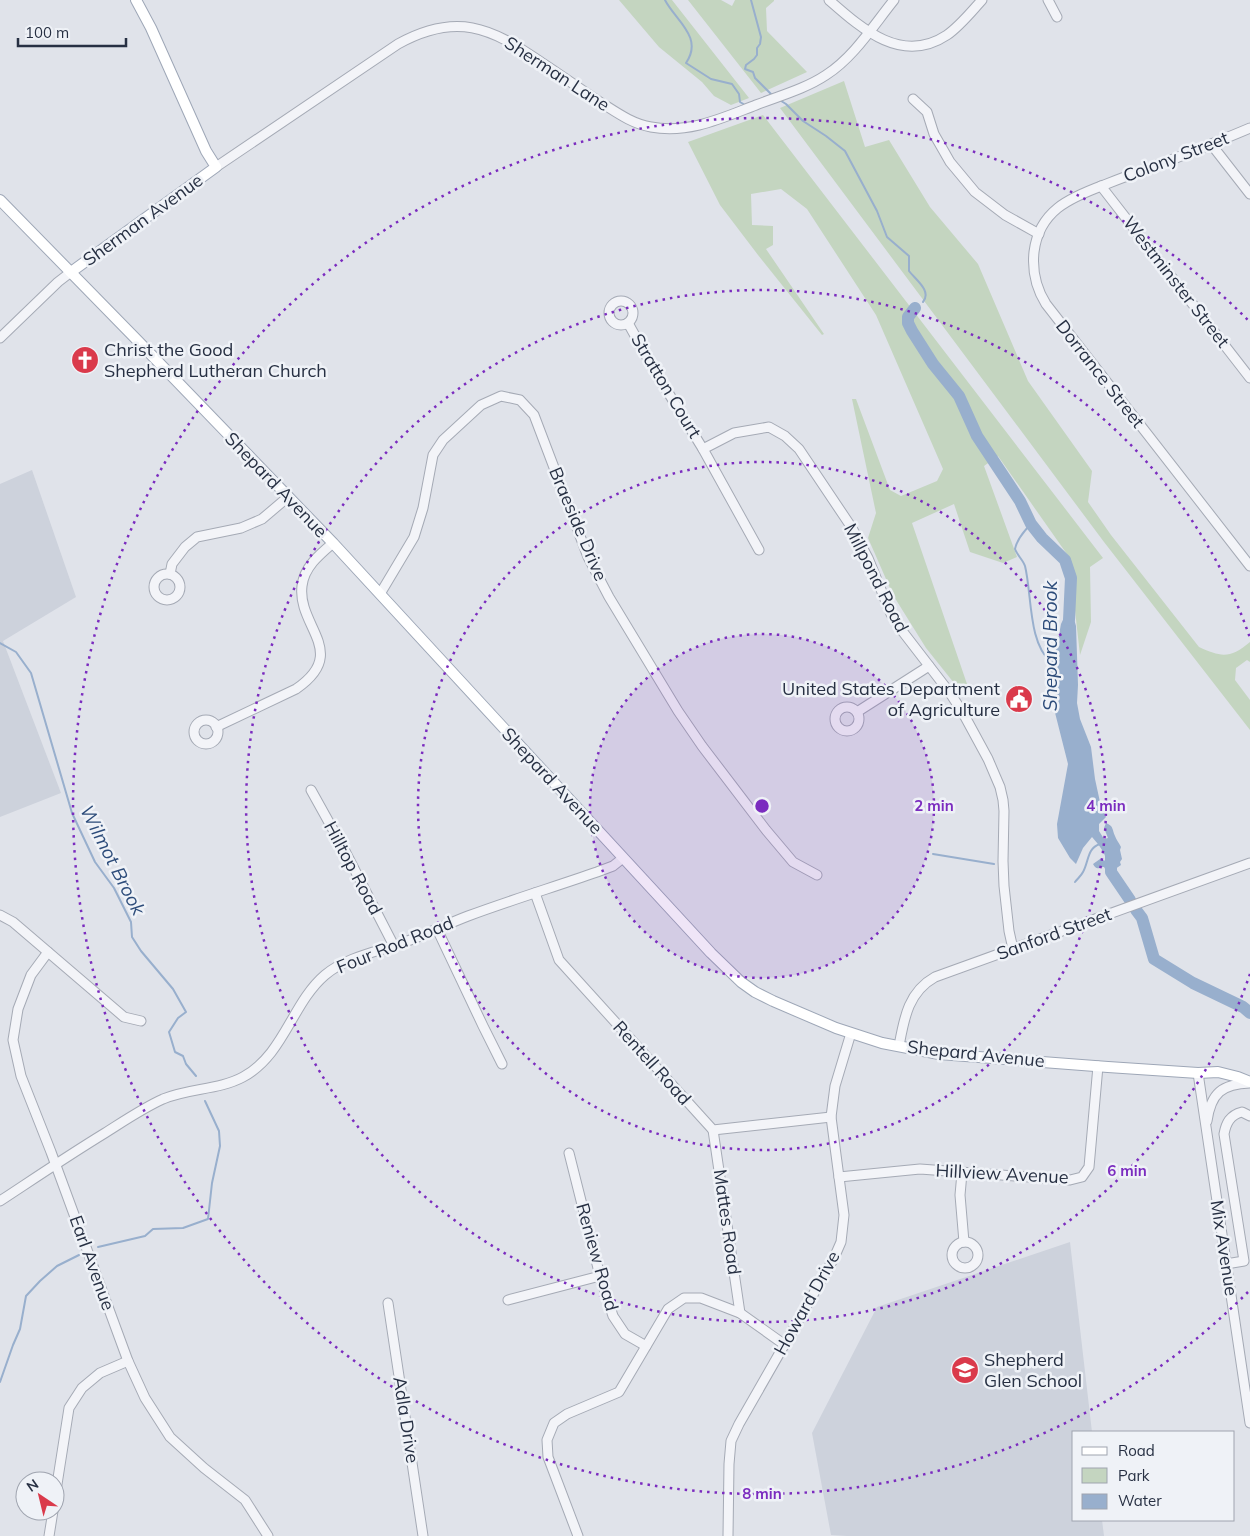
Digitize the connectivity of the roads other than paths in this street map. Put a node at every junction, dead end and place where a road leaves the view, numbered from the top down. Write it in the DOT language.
graph roads {
  1 [pos="136,0"];
  2 [pos="829,0"];
  3 [pos="894,0"];
  4 [pos="982,0"];
  5 [pos="1048,0"];
  6 [pos="1057,17"];
  7 [pos="869,32"];
  8 [pos="914,99"];
  9 [pos="1250,128"];
  10 [pos="1211,144"];
  11 [pos="216,167"];
  12 [pos="1101,186"];
  13 [pos="1250,194"];
  14 [pos="0,200"];
  15 [pos="1038,234"];
  16 [pos="71,272"];
  17 [pos="628,323"];
  18 [pos="0,338"];
  19 [pos="1250,378"];
  20 [pos="703,450"];
  21 [pos="288,496"];
  22 [pos="333,543"];
  23 [pos="759,550"];
  24 [pos="1250,566"];
  25 [pos="170,574"];
  26 [pos="380,594"];
  27 [pos="929,666"];
  28 [pos="857,712"];
  29 [pos="216,727"];
  30 [pos="311,790"];
  31 [pos="623,858"];
  32 [pos="1250,863"];
  33 [pos="817,875"];
  34 [pos="535,893"];
  35 [pos="0,915"];
  36 [pos="437,929"];
  37 [pos="394,946"];
  38 [pos="1013,949"];
  39 [pos="48,952"];
  40 [pos="140,1021"];
  41 [pos="851,1033"];
  42 [pos="899,1046"];
  43 [pos="502,1064"];
  44 [pos="1098,1066"];
  45 [pos="1198,1072"];
  46 [pos="1250,1083"];
  47 [pos="1250,1116"];
  48 [pos="832,1117"];
  49 [pos="713,1130"];
  50 [pos="1206,1131"];
  51 [pos="569,1153"];
  52 [pos="56,1164"];
  53 [pos="962,1173"];
  54 [pos="839,1177"];
  55 [pos="0,1201"];
  56 [pos="964,1242"];
  57 [pos="1247,1261"];
  58 [pos="1226,1264"];
  59 [pos="600,1276"];
  60 [pos="508,1300"];
  61 [pos="388,1303"];
  62 [pos="740,1313"];
  63 [pos="784,1345"];
  64 [pos="646,1346"];
  65 [pos="128,1361"];
  66 [pos="1250,1423"];
  67 [pos="59,1471"];
  68 [pos="51,1521"];
  69 [pos="49,1536"];
  70 [pos="268,1536"];
  71 [pos="423,1536"];
  72 [pos="578,1536"];
  73 [pos="728,1536"];
  1 -- 11 [label="main road, Sherman Avenue"];
  2 -- 7 [label="street"];
  3 -- 7 [label="street, Sherman Lane"];
  4 -- 7 [label="street"];
  5 -- 6 [label="street"];
  7 -- 11 [label="street, Sherman Lane"];
  8 -- 15 [label="street"];
  9 -- 10 [label="street, Colony Street"];
  10 -- 12 [label="street, Colony Street"];
  10 -- 13 [label="street"];
  11 -- 16 [label="main road, Sherman Avenue"];
  12 -- 15 [label="street, Dorrance Street"];
  12 -- 19 [label="street, Westminster Street"];
  14 -- 16 [label="main road, Shepard Avenue"];
  15 -- 24 [label="street, Dorrance Street"];
  16 -- 18 [label="street, Sherman Avenue"];
  16 -- 21 [label="main road, Shepard Avenue"];
  17 -- 20 [label="street, Stratton Court"];
  20 -- 23 [label="street, Stratton Court"];
  20 -- 27 [label="street, Millpond Road"];
  21 -- 22 [label="main road, Shepard Avenue"];
  21 -- 25 [label="street"];
  22 -- 26 [label="main road, Shepard Avenue"];
  22 -- 29 [label="street"];
  26 -- 31 [label="main road, Shepard Avenue"];
  26 -- 33 [label="street, Braeside Drive"];
  27 -- 28 [label="street"];
  27 -- 38 [label="street, Millpond Road"];
  30 -- 37 [label="street, Hilltop Road"];
  31 -- 34 [label="street, Four Rod Road"];
  31 -- 41 [label="main road, Shepard Avenue"];
  32 -- 38 [label="street, Sanford Street"];
  34 -- 36 [label="street, Four Rod Road"];
  34 -- 49 [label="street, Rentell Road"];
  35 -- 39 [label="street"];
  36 -- 37 [label="street, Four Rod Road"];
  36 -- 43 [label="street"];
  37 -- 52 [label="street, Four Rod Road"];
  38 -- 42 [label="street, Sanford Street"];
  39 -- 40 [label="street"];
  39 -- 52 [label="street, Earl Avenue"];
  41 -- 42 [label="main road, Shepard Avenue"];
  41 -- 48 [label="street, Howard Drive"];
  42 -- 44 [label="main road, Shepard Avenue"];
  44 -- 45 [label="main road, Shepard Avenue"];
  44 -- 53 [label="street, Hillview Avenue"];
  45 -- 46 [label="main road, Shepard Avenue"];
  45 -- 50 [label="street, Mix Avenue"];
  46 -- 50 [label="street"];
  47 -- 57 [label="street"];
  48 -- 49 [label="street"];
  48 -- 54 [label="street, Howard Drive"];
  49 -- 62 [label="street, Mattes Road"];
  50 -- 58 [label="street, Mix Avenue"];
  51 -- 59 [label="street, Reniew Road"];
  52 -- 55 [label="street, Four Rod Road"];
  52 -- 65 [label="street, Earl Avenue"];
  53 -- 54 [label="street, Hillview Avenue"];
  53 -- 56 [label="street"];
  54 -- 63 [label="street, Howard Drive"];
  57 -- 58 [label="street"];
  58 -- 66 [label="street, Mix Avenue"];
  59 -- 60 [label="street"];
  59 -- 64 [label="street, Reniew Road"];
  61 -- 71 [label="street, Adla Drive"];
  62 -- 63 [label="street"];
  62 -- 64 [label="street"];
  63 -- 73 [label="street, Howard Drive"];
  64 -- 72 [label="street"];
  65 -- 67 [label="street"];
  65 -- 70 [label="street, Earl Avenue"];
  68 -- 69 [label="street"];
}
